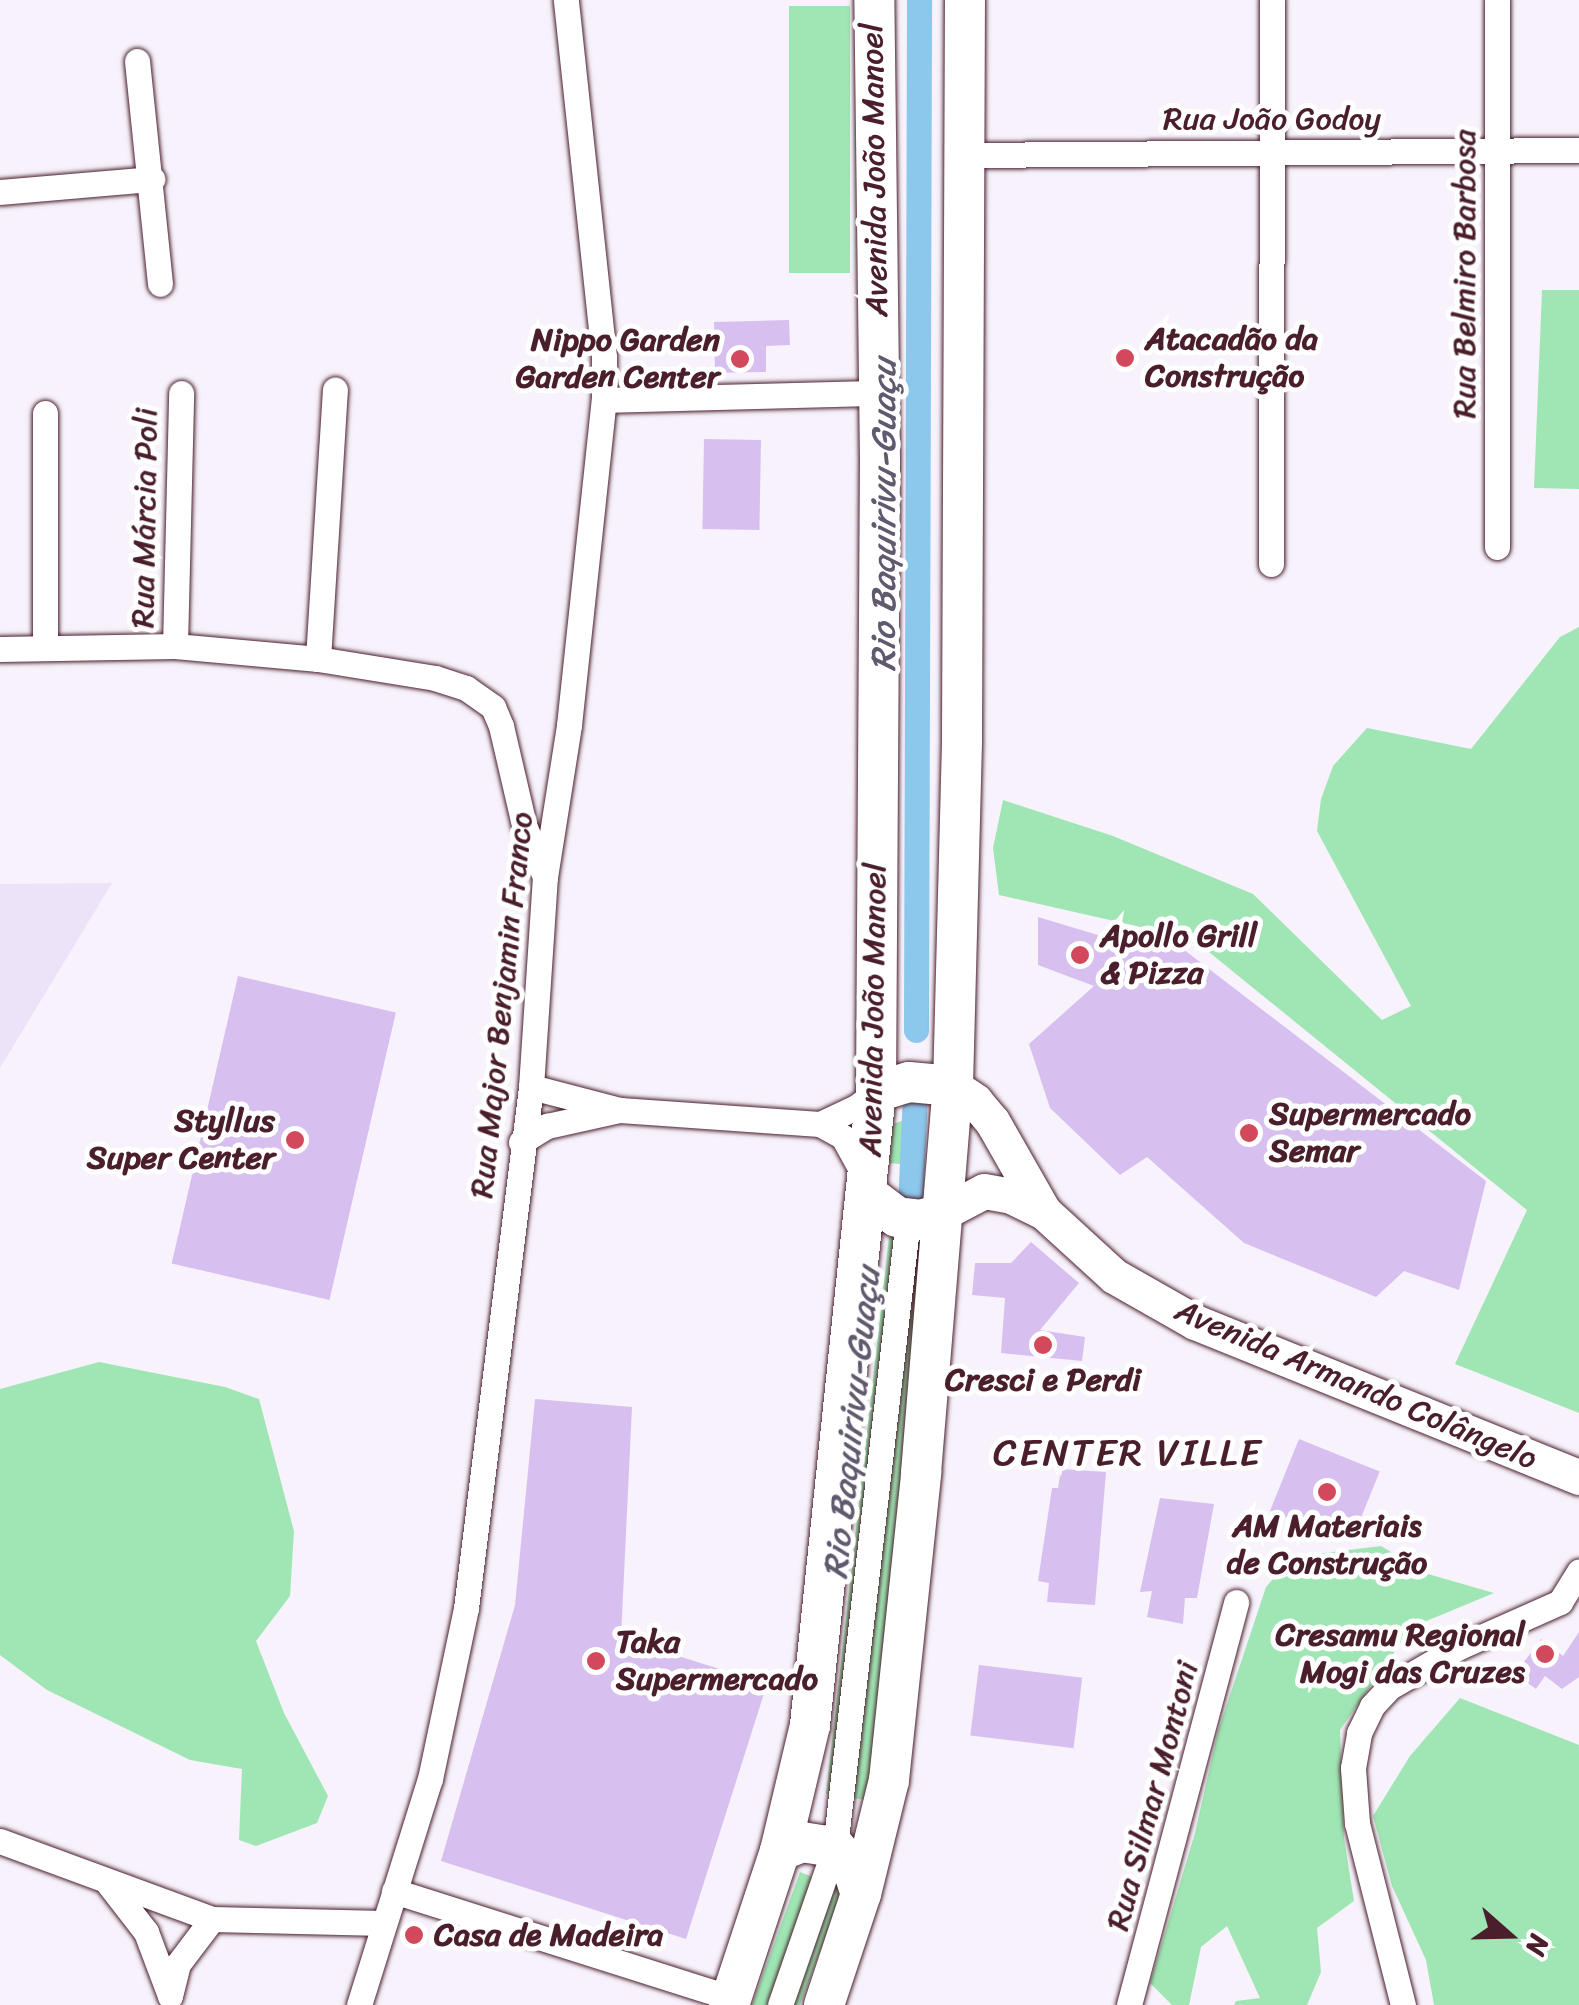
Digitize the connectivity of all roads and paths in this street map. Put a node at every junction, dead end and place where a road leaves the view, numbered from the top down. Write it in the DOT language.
graph roads {
  1 [pos="566,0"];
  2 [pos="874,0"];
  3 [pos="965,0"];
  4 [pos="1272,0"];
  5 [pos="1496,0"];
  6 [pos="137,60"];
  7 [pos="1498,150"];
  8 [pos="1579,150"];
  9 [pos="1272,153"];
  10 [pos="966,155"];
  11 [pos="152,179"];
  12 [pos="0,192"];
  13 [pos="160,284"];
  14 [pos="335,390"];
  15 [pos="181,393"];
  16 [pos="879,393"];
  17 [pos="604,400"];
  18 [pos="45,413"];
  19 [pos="1497,547"];
  20 [pos="1271,564"];
  21 [pos="175,646"];
  22 [pos="46,648"];
  23 [pos="0,649"];
  24 [pos="318,658"];
  25 [pos="545,877"];
  26 [pos="953,1086"];
  27 [pos="531,1088"];
  28 [pos="876,1092"];
  29 [pos="620,1110"];
  30 [pos="820,1124"];
  31 [pos="521,1142"];
  32 [pos="868,1195"];
  33 [pos="1044,1212"];
  34 [pos="925,1216"];
  35 [pos="1579,1477"];
  36 [pos="1579,1572"];
  37 [pos="1236,1602"];
  38 [pos="0,1841"];
  39 [pos="835,1847"];
  40 [pos="780,1851"];
  41 [pos="101,1876"];
  42 [pos="394,1891"];
  43 [pos="861,1894"];
  44 [pos="212,1919"];
  45 [pos="384,1923"];
  46 [pos="169,2000"];
  47 [pos="730,2002"];
  48 [pos="359,2005"];
  49 [pos="780,2005"];
  50 [pos="824,2005"];
  51 [pos="1129,2005"];
  52 [pos="1404,2005"];
  1 -- 17 [label="street, Rua Major Benjamin Franco"];
  2 -- 16 [label="main road, Avenida João Manoel"];
  3 -- 10 [label="main road"];
  4 -- 9 [label="street"];
  5 -- 7 [label="street, Rua Belmiro Barbosa"];
  6 -- 11 [label="street"];
  7 -- 8 [label="street, Rua João Godoy"];
  7 -- 9 [label="street, Rua João Godoy"];
  7 -- 19 [label="street, Rua Belmiro Barbosa"];
  9 -- 10 [label="street, Rua João Godoy"];
  9 -- 20 [label="street"];
  10 -- 26 [label="main road"];
  11 -- 12 [label="street"];
  11 -- 13 [label="street"];
  14 -- 24 [label="street"];
  15 -- 21 [label="street, Rua Márcia Poli"];
  16 -- 17 [label="street"];
  16 -- 28 [label="main road, Avenida João Manoel"];
  17 -- 25 [label="street, Rua Major Benjamin Franco"];
  18 -- 22 [label="street"];
  21 -- 22 [label="street"];
  21 -- 24 [label="street"];
  22 -- 23 [label="street"];
  24 -- 25 [label="street"];
  25 -- 27 [label="street, Rua Major Benjamin Franco"];
  26 -- 28 [label="main road"];
  26 -- 33 [label="street"];
  26 -- 34 [label="main road"];
  27 -- 29 [label="street"];
  27 -- 31 [label="street, Rua Major Benjamin Franco"];
  28 -- 30 [label="street"];
  28 -- 32 [label="main road, Avenida João Manoel"];
  29 -- 30 [label="street"];
  29 -- 31 [label="street"];
  30 -- 32 [label="street"];
  31 -- 42 [label="street, Rua Major Benjamin Franco"];
  32 -- 34 [label="main road"];
  32 -- 40 [label="main road, Avenida João Manoel"];
  33 -- 34 [label="street"];
  33 -- 35 [label="street, Avenida Armando Colângelo"];
  34 -- 39 [label="street"];
  34 -- 43 [label="main road"];
  36 -- 52 [label="street"];
  37 -- 51 [label="street, Rua Silmar Montoni"];
  38 -- 41 [label="street"];
  39 -- 40 [label="main road"];
  39 -- 43 [label="main road"];
  39 -- 49 [label="street"];
  40 -- 47 [label="main road, Avenida João Manoel"];
  41 -- 44 [label="street"];
  41 -- 46 [label="street"];
  42 -- 45 [label="street, Rua Major Benjamin Franco"];
  42 -- 47 [label="street"];
  43 -- 50 [label="main road"];
  44 -- 45 [label="street"];
  44 -- 46 [label="street"];
  45 -- 48 [label="street, Rua Major Benjamin Franco"];
}
